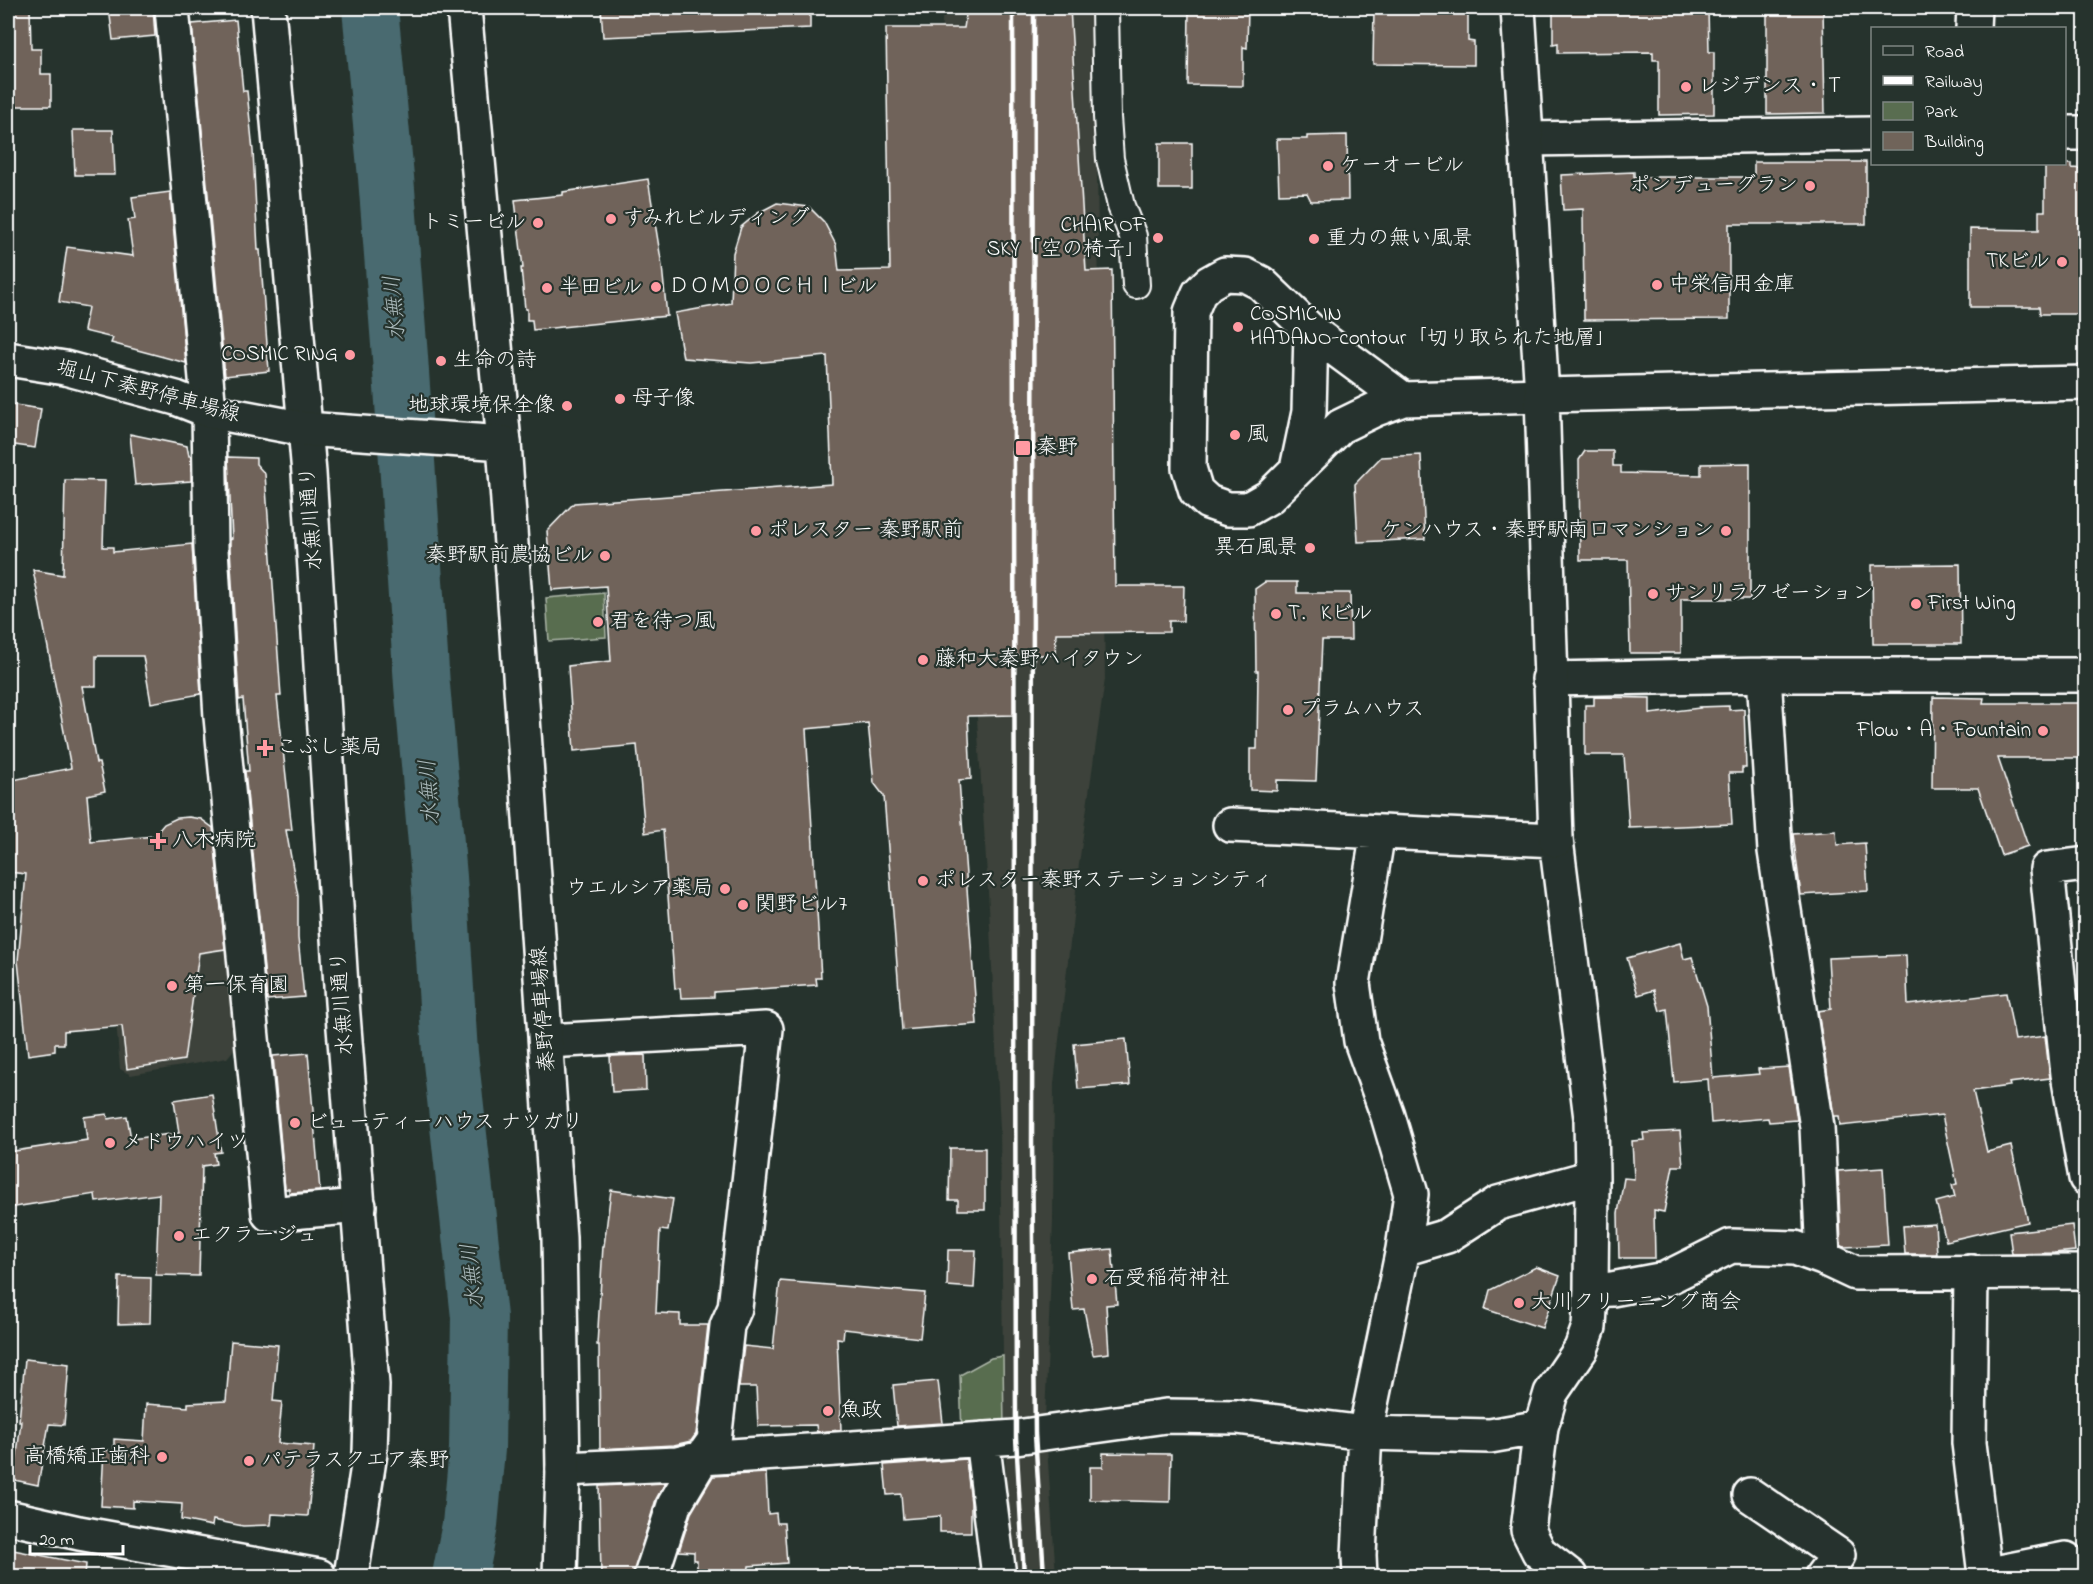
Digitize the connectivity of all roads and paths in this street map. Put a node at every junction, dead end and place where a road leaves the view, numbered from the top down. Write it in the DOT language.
graph roads {
  1 [pos="172,8"];
  2 [pos="268,8"];
  3 [pos="464,8"];
  4 [pos="1105,8"];
  5 [pos="1518,8"];
  6 [pos="1974,8"];
  7 [pos="1973,27"];
  8 [pos="2066,133"];
  9 [pos="1871,134"];
  10 [pos="2085,134"];
  11 [pos="1526,139"];
  12 [pos="1136,285"];
  13 [pos="1311,331"];
  14 [pos="8,359"];
  15 [pos="2085,383"];
  16 [pos="1542,394"];
  17 [pos="1403,399"];
  18 [pos="209,411"];
  19 [pos="315,430"];
  20 [pos="491,442"];
  21 [pos="1297,469"];
  22 [pos="1764,675"];
  23 [pos="2085,675"];
  24 [pos="1549,679"];
  25 [pos="1230,825"];
  26 [pos="1378,832"];
  27 [pos="1556,840"];
  28 [pos="2085,864"];
  29 [pos="547,1041"];
  30 [pos="1592,1177"];
  31 [pos="2085,1178"];
  32 [pos="359,1206"];
  33 [pos="1403,1249"];
  34 [pos="1822,1258"];
  35 [pos="1971,1272"];
  36 [pos="2085,1272"];
  37 [pos="1591,1290"];
  38 [pos="1541,1427"];
  39 [pos="1365,1433"];
  40 [pos="982,1439"];
  41 [pos="702,1458"];
  42 [pos="563,1469"];
  43 [pos="1750,1495"];
  44 [pos="8,1517"];
  45 [pos="319,1576"];
  46 [pos="351,1576"];
  47 [pos="560,1576"];
  48 [pos="651,1576"];
  49 [pos="999,1576"];
  50 [pos="1360,1576"];
  51 [pos="1570,1576"];
  52 [pos="1822,1576"];
  53 [pos="2070,1576"];
  1 -- 18 [label="street"];
  2 -- 19 [label="street, 水無川通り"];
  3 -- 20 [label="street, 秦野停車場線"];
  4 -- 12 [label="street"];
  5 -- 11 [label="street"];
  6 -- 7 [label="street"];
  8 -- 10 [label="street"];
  9 -- 11 [label="street"];
  11 -- 16 [label="street"];
  13 -- 17 [label="street"];
  13 -- 21 [label="street"];
  13 -- 21 [label="street"];
  14 -- 18 [label="street, 堀山下秦野停車場線"];
  15 -- 16 [label="street"];
  16 -- 17 [label="street"];
  16 -- 24 [label="street"];
  17 -- 21 [label="street"];
  18 -- 19 [label="street, 堀山下秦野停車場線"];
  18 -- 32 [label="street"];
  19 -- 20 [label="street, 堀山下秦野停車場線"];
  19 -- 32 [label="street, 水無川通り"];
  20 -- 29 [label="street, 秦野停車場線"];
  22 -- 23 [label="street"];
  22 -- 24 [label="street"];
  22 -- 34 [label="street"];
  24 -- 27 [label="street"];
  25 -- 26 [label="street"];
  26 -- 27 [label="street"];
  26 -- 33 [label="street"];
  27 -- 30 [label="street"];
  28 -- 31 [label="street"];
  29 -- 41 [label="street"];
  29 -- 42 [label="street, 秦野停車場線"];
  30 -- 33 [label="street"];
  30 -- 37 [label="street"];
  32 -- 46 [label="street, 水無川通り"];
  33 -- 39 [label="street"];
  34 -- 35 [label="street"];
  34 -- 37 [label="street"];
  35 -- 36 [label="street"];
  35 -- 53 [label="street"];
  37 -- 38 [label="street"];
  38 -- 39 [label="street"];
  38 -- 51 [label="street"];
  39 -- 40 [label="street"];
  39 -- 50 [label="street"];
  40 -- 41 [label="street"];
  40 -- 49 [label="street"];
  41 -- 42 [label="street"];
  41 -- 48 [label="street"];
  42 -- 47 [label="street, 秦野停車場線"];
  43 -- 52 [label="street"];
  44 -- 45 [label="street"];
}
